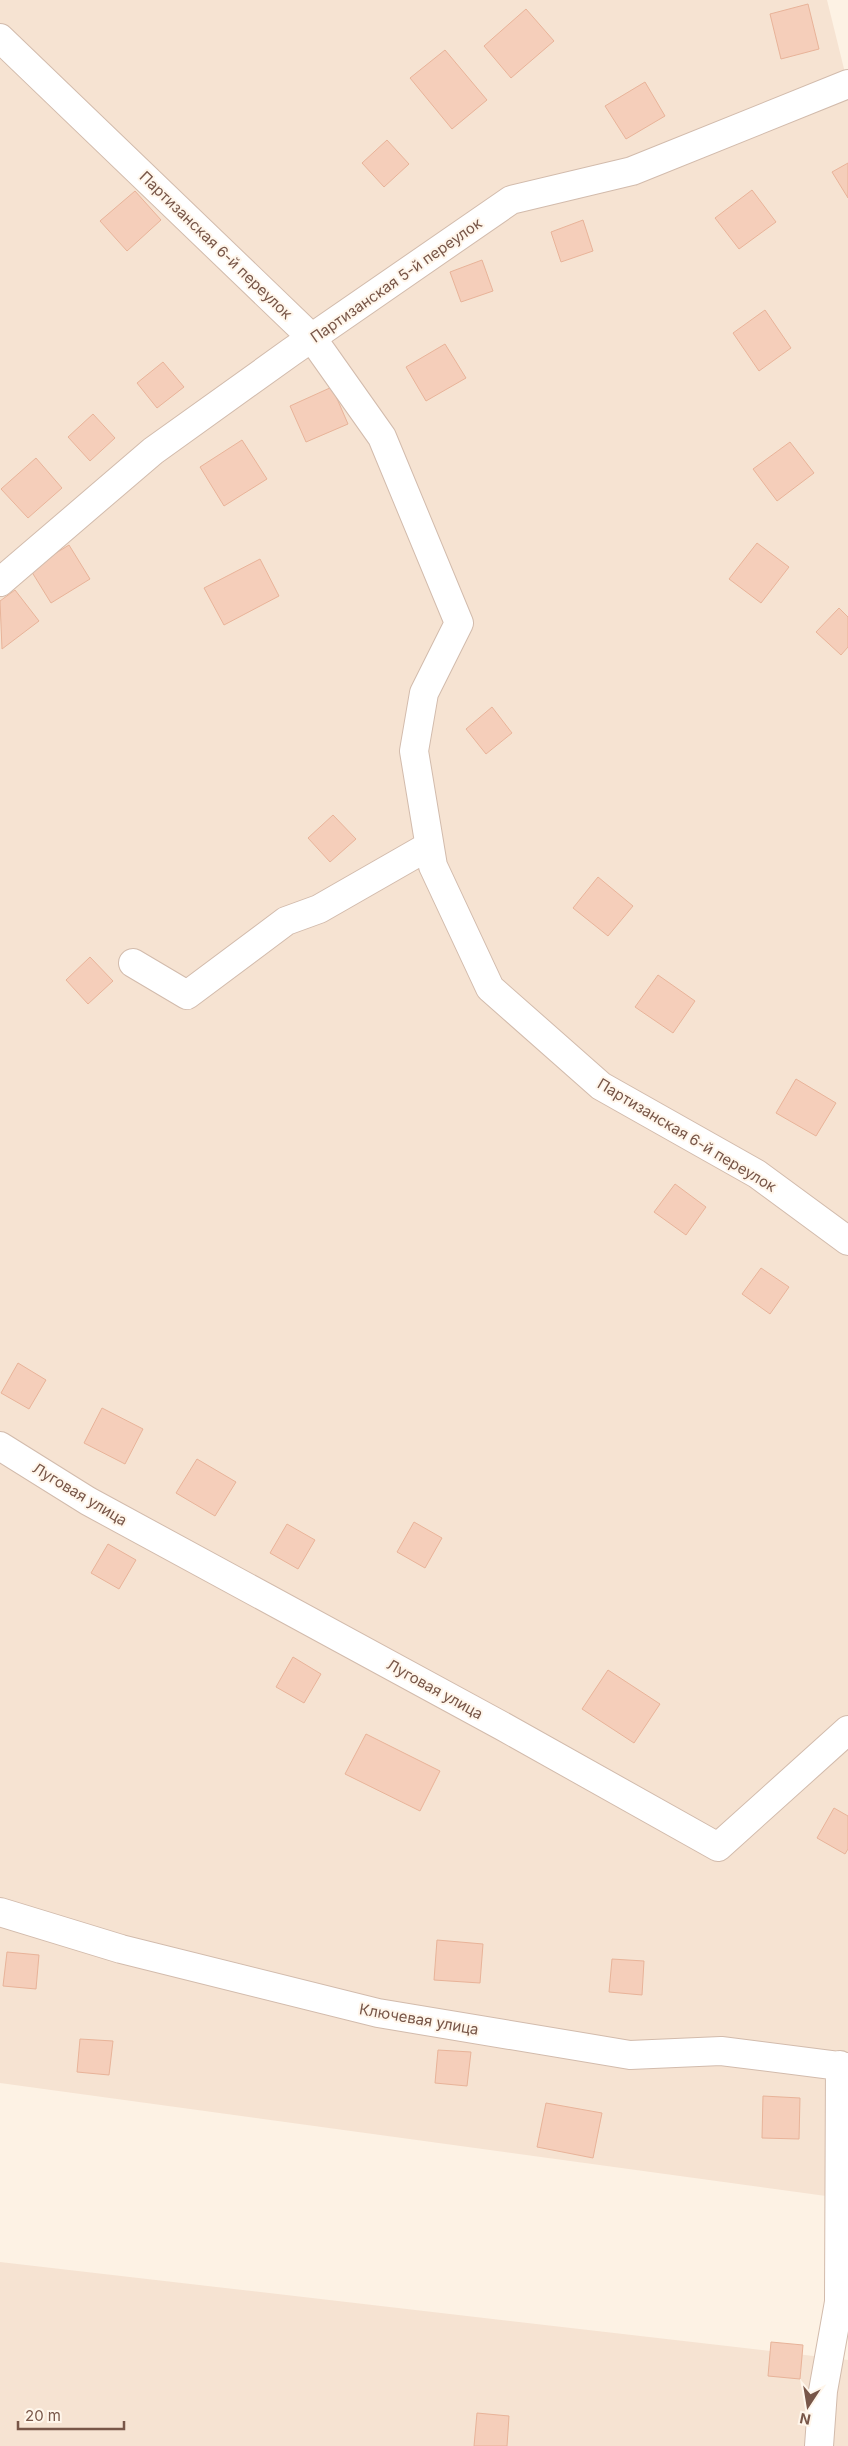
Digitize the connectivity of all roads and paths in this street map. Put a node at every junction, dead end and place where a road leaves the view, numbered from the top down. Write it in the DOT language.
graph roads {
  1 [pos="0,38"];
  2 [pos="848,84"];
  3 [pos="312,338"];
  4 [pos="0,582"];
  5 [pos="429,846"];
  6 [pos="133,963"];
  7 [pos="848,1241"];
  8 [pos="0,1446"];
  9 [pos="848,1730"];
  10 [pos="0,1912"];
  11 [pos="844,2066"];
  12 [pos="819,2446"];
  1 -- 3 [label="street, Партизанская 6-й переулок"];
  2 -- 3 [label="street, Партизанская 5-й переулок"];
  3 -- 4 [label="street, Партизанская 5-й переулок"];
  3 -- 5 [label="street, Партизанская 6-й переулок"];
  5 -- 6 [label="street"];
  5 -- 7 [label="street, Партизанская 6-й переулок"];
  8 -- 9 [label="street, Луговая улица"];
  10 -- 11 [label="street, Ключевая улица"];
  11 -- 12 [label="street"];
}
